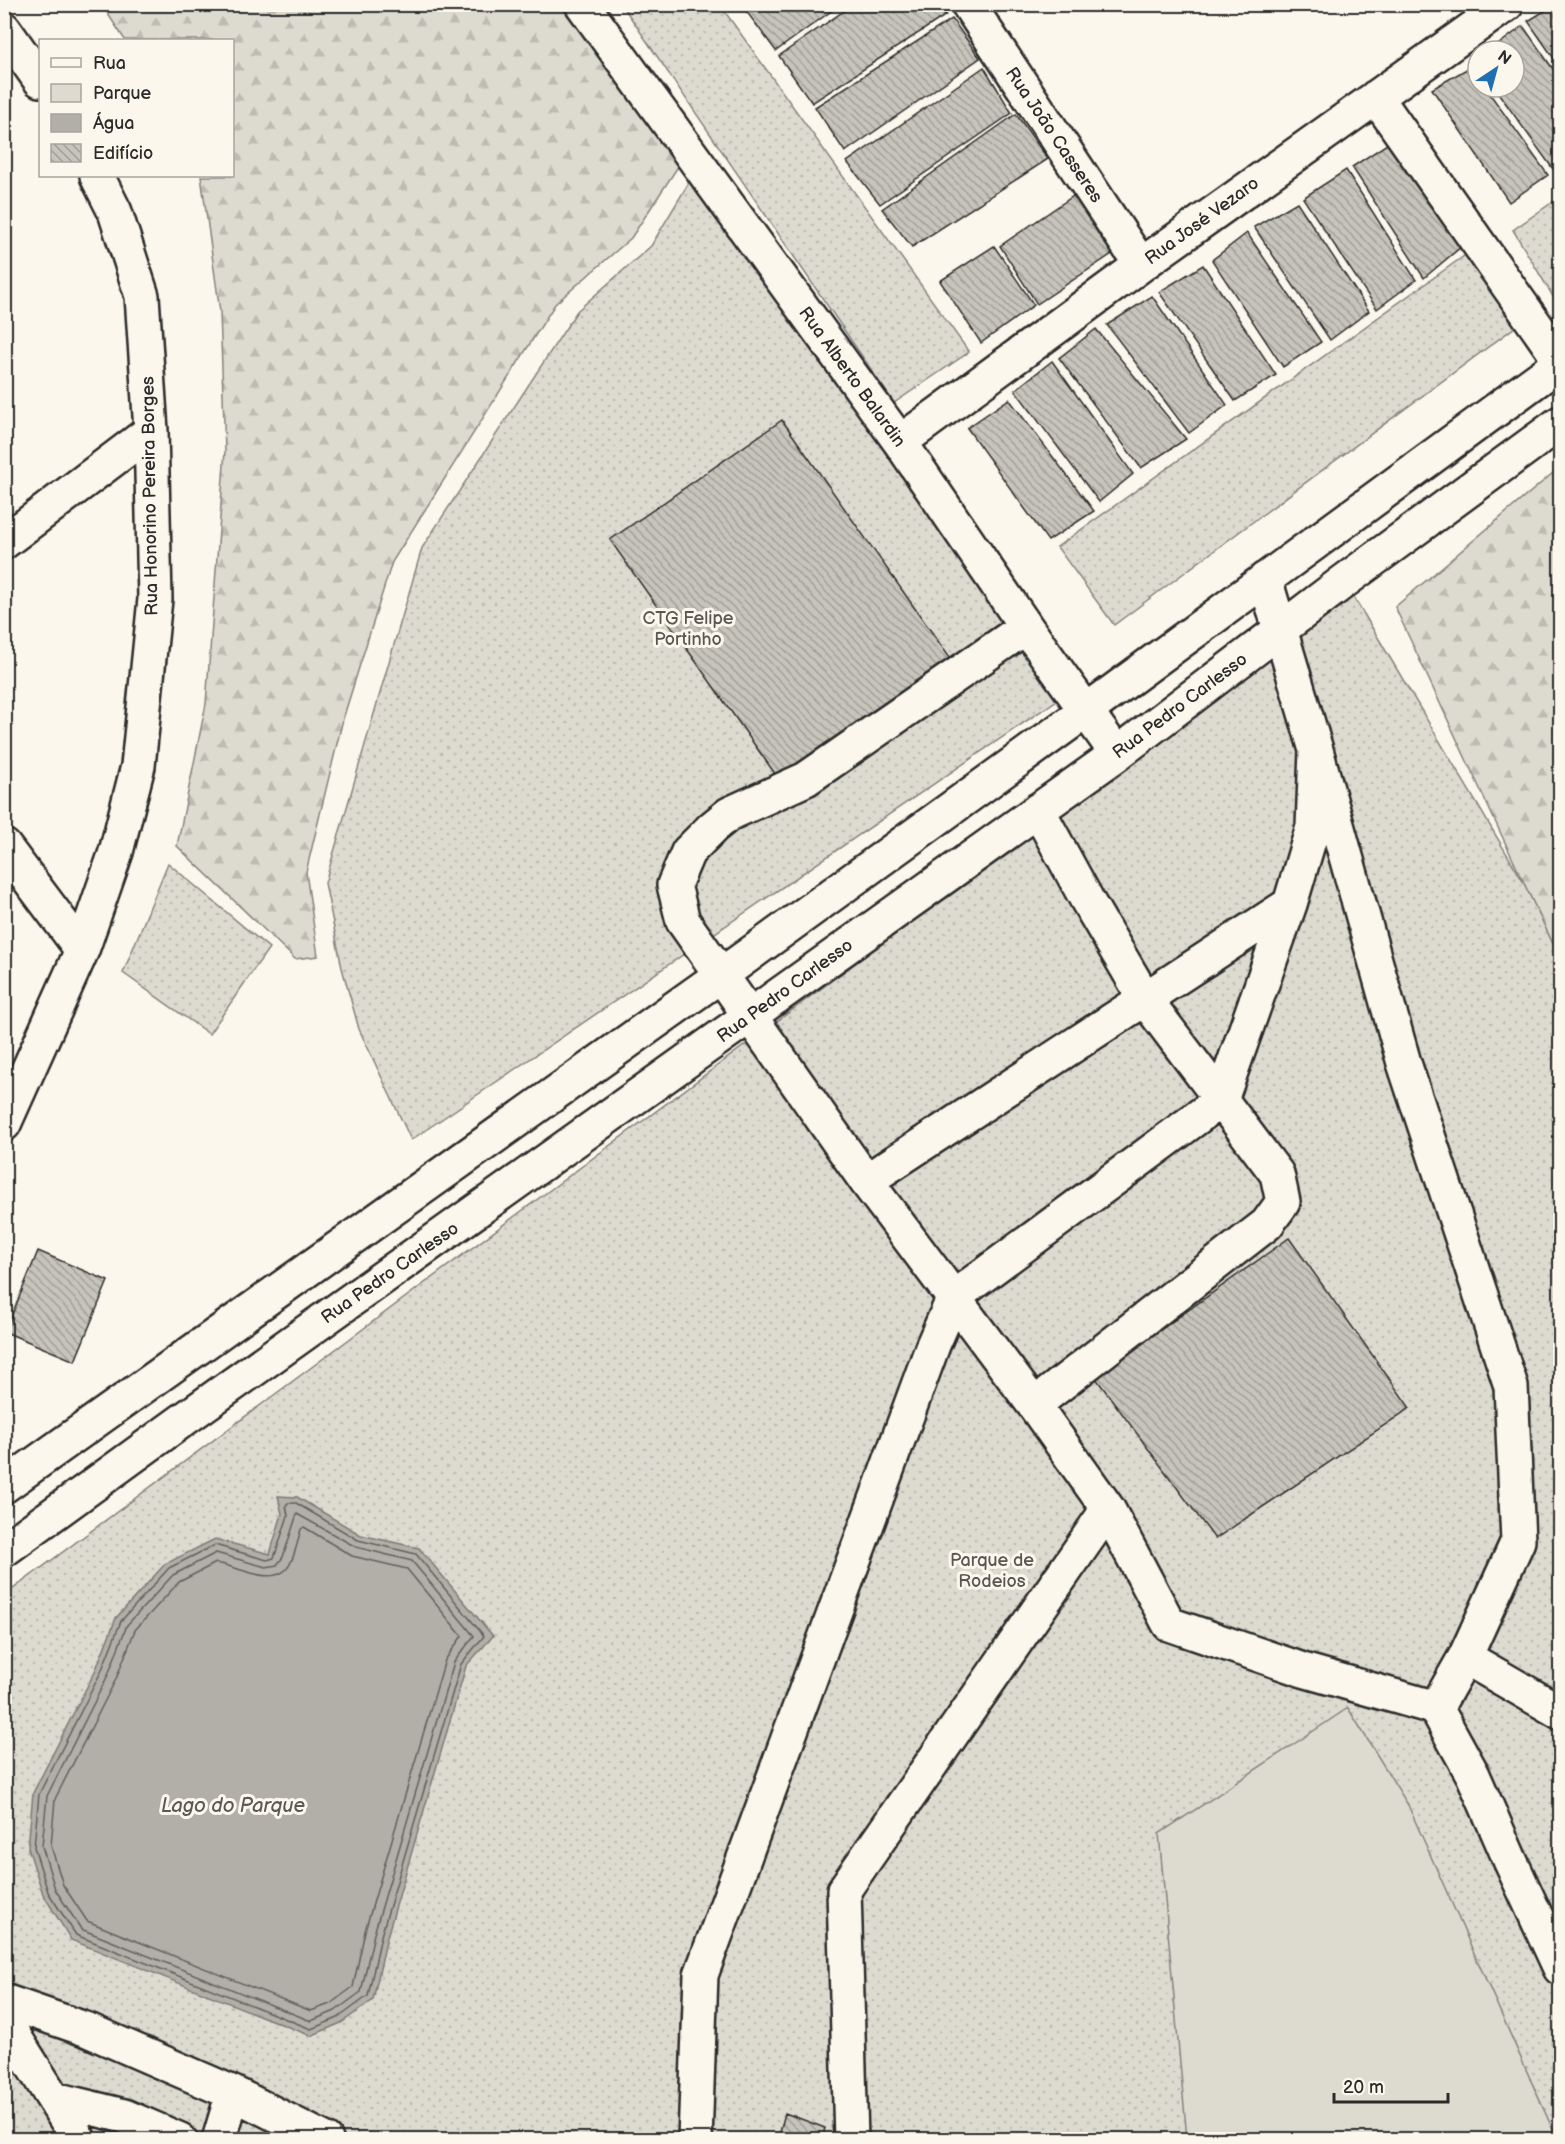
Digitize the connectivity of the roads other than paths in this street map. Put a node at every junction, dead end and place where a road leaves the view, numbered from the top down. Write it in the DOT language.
graph roads {
  1 [pos="582,4"];
  2 [pos="968,4"];
  3 [pos="1507,4"];
  4 [pos="4,29"];
  5 [pos="39,79"];
  6 [pos="1376,97"];
  7 [pos="98,177"];
  8 [pos="1140,265"];
  9 [pos="1560,362"];
  10 [pos="1560,423"];
  11 [pos="151,431"];
  12 [pos="900,442"];
  13 [pos="4,542"];
  14 [pos="1265,579"];
  15 [pos="1026,627"];
  16 [pos="1281,630"];
  17 [pos="1086,711"];
  18 [pos="1316,750"];
  19 [pos="1117,754"];
  20 [pos="1038,810"];
  21 [pos="4,846"];
  22 [pos="1290,904"];
  23 [pos="82,950"];
  24 [pos="721,975"];
  25 [pos="1145,999"];
  26 [pos="749,1017"];
  27 [pos="1221,1100"];
  28 [pos="4,1124"];
  29 [pos="866,1181"];
  30 [pos="954,1297"];
  31 [pos="153,1379"];
  32 [pos="1034,1405"];
  33 [pos="183,1420"];
  34 [pos="4,1486"];
  35 [pos="1108,1509"];
  36 [pos="4,1550"];
  37 [pos="1465,1657"];
  38 [pos="1436,1708"];
  39 [pos="1560,1712"];
  40 [pos="1560,1968"];
  41 [pos="4,2001"];
  42 [pos="4,2020"];
  43 [pos="232,2093"];
  44 [pos="55,2099"];
  45 [pos="79,2139"];
  46 [pos="180,2139"];
  47 [pos="219,2139"];
  48 [pos="326,2139"];
  49 [pos="695,2139"];
  50 [pos="851,2139"];
  1 -- 12 [label="street, Rua Alberto Balardin"];
  2 -- 8 [label="street, Rua João Casseres"];
  3 -- 6 [label="street, Rua José Vezaro"];
  4 -- 5 [label="street"];
  6 -- 8 [label="street, Rua José Vezaro"];
  6 -- 9 [label="street"];
  7 -- 11 [label="street, Rua Honorino Pereira Borges"];
  8 -- 12 [label="street, Rua José Vezaro"];
  9 -- 14 [label="street"];
  10 -- 16 [label="street, Rua Pedro Carlesso"];
  11 -- 13 [label="street"];
  11 -- 23 [label="street, Rua Honorino Pereira Borges"];
  12 -- 15 [label="street, Rua Alberto Balardin"];
  14 -- 16 [label="street"];
  14 -- 17 [label="street"];
  15 -- 17 [label="street, Rua Alberto Balardin"];
  15 -- 24 [label="street"];
  16 -- 18 [label="street"];
  16 -- 19 [label="street, Rua Pedro Carlesso"];
  17 -- 19 [label="street, Rua Alberto Balardin"];
  17 -- 24 [label="street"];
  18 -- 22 [label="street"];
  18 -- 37 [label="street"];
  19 -- 20 [label="street, Rua Pedro Carlesso"];
  20 -- 25 [label="street"];
  20 -- 26 [label="street, Rua Pedro Carlesso"];
  21 -- 23 [label="street"];
  22 -- 25 [label="street"];
  22 -- 27 [label="street"];
  23 -- 28 [label="street, Rua Honorino Pereira Borges"];
  24 -- 26 [label="street"];
  24 -- 31 [label="street"];
  25 -- 27 [label="street"];
  25 -- 29 [label="street"];
  26 -- 29 [label="street"];
  26 -- 33 [label="street, Rua Pedro Carlesso"];
  27 -- 30 [label="street"];
  27 -- 32 [label="street"];
  29 -- 30 [label="street"];
  30 -- 32 [label="street"];
  30 -- 49 [label="street"];
  31 -- 33 [label="street"];
  31 -- 34 [label="street"];
  32 -- 35 [label="street"];
  33 -- 36 [label="street, Rua Pedro Carlesso"];
  35 -- 38 [label="street"];
  35 -- 50 [label="street"];
  37 -- 38 [label="street"];
  37 -- 39 [label="street"];
  38 -- 40 [label="street"];
  41 -- 43 [label="street"];
  42 -- 44 [label="street"];
  43 -- 47 [label="street"];
  43 -- 48 [label="street"];
  44 -- 45 [label="street"];
  44 -- 46 [label="street"];
}
